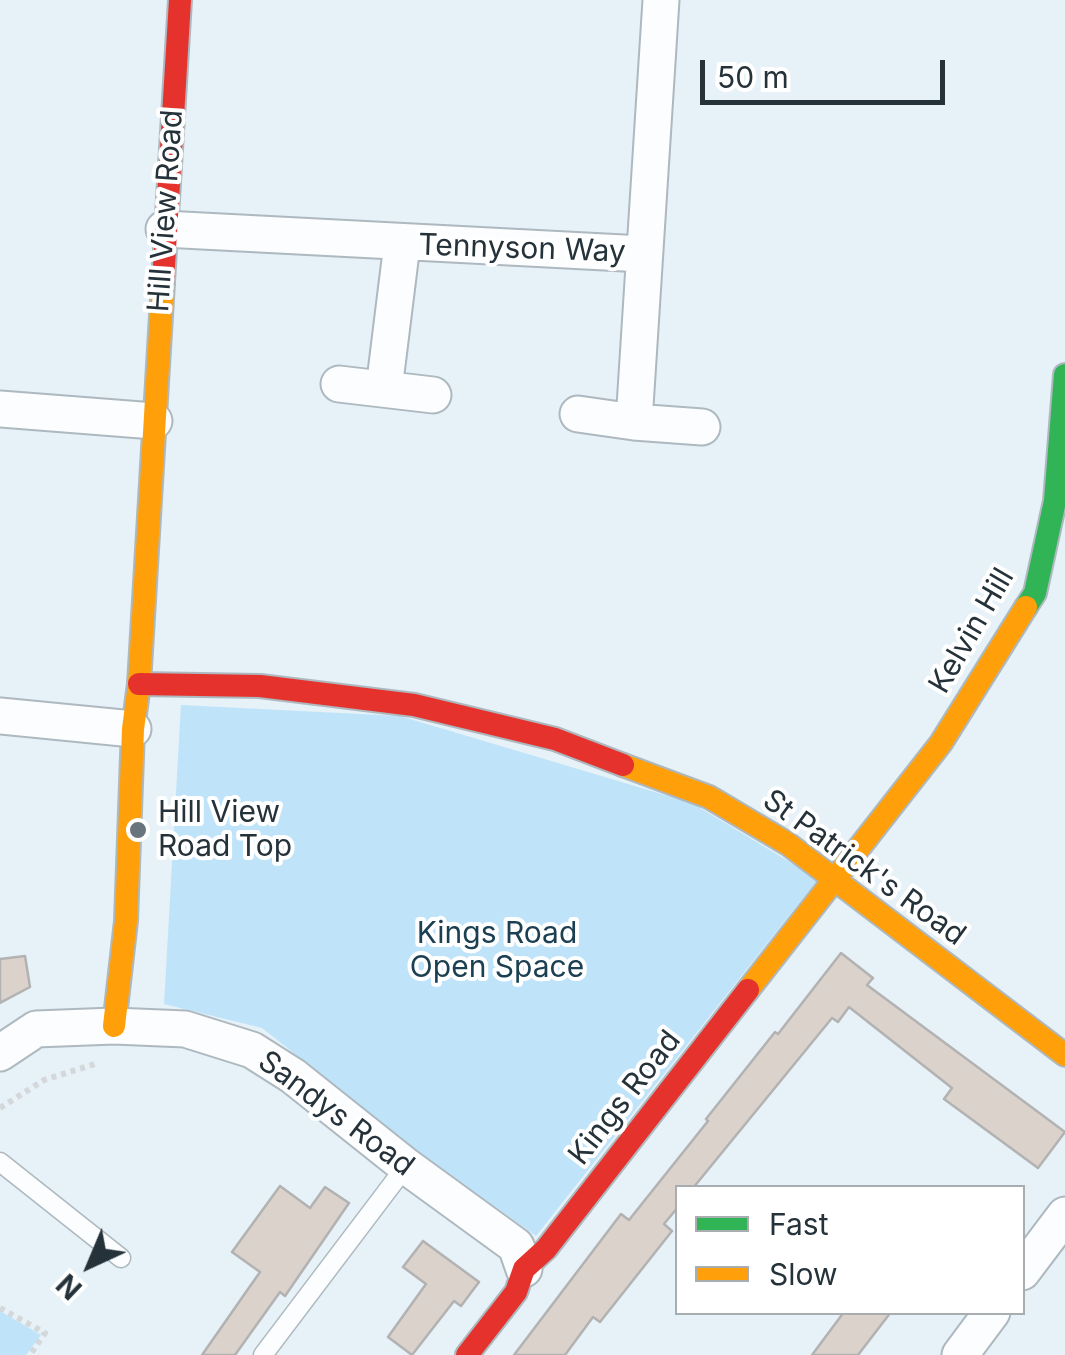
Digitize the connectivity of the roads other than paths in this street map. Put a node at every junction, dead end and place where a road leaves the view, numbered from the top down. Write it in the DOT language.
graph roads {
  1 [pos="180,0"];
  2 [pos="661,0"];
  3 [pos="164,230"];
  4 [pos="402,244"];
  5 [pos="642,254"];
  6 [pos="1065,375"];
  7 [pos="339,384"];
  8 [pos="384,389"];
  9 [pos="433,395"];
  10 [pos="0,410"];
  11 [pos="578,414"];
  12 [pos="154,421"];
  13 [pos="634,422"];
  14 [pos="702,427"];
  15 [pos="1050,602"];
  16 [pos="139,684"];
  17 [pos="0,716"];
  18 [pos="134,729"];
  19 [pos="835,878"];
  20 [pos="112,1043"];
  21 [pos="0,1053"];
  22 [pos="1065,1054"];
  23 [pos="0,1162"];
  24 [pos="406,1166"];
  25 [pos="1065,1215"];
  26 [pos="120,1258"];
  27 [pos="1025,1268"];
  28 [pos="524,1269"];
  29 [pos="990,1315"];
  30 [pos="263,1355"];
  31 [pos="467,1355"];
  32 [pos="960,1355"];
  1 -- 3 [label="street, Hill View Road"];
  2 -- 5 [label="street, Tennyson Way"];
  3 -- 4 [label="street, Tennyson Way"];
  3 -- 12 [label="street, Hill View Road"];
  4 -- 5 [label="street, Tennyson Way"];
  4 -- 8 [label="street, Tennyson Way"];
  5 -- 13 [label="street, Tennyson Way"];
  6 -- 15 [label="street, Kelvin Hill"];
  7 -- 8 [label="street"];
  8 -- 9 [label="street"];
  10 -- 12 [label="street"];
  11 -- 13 [label="street"];
  12 -- 16 [label="street, Hill View Road"];
  13 -- 14 [label="street"];
  15 -- 19 [label="street, Kelvin Hill"];
  16 -- 18 [label="street, Hill View Road"];
  16 -- 19 [label="street, St Patrick's Road"];
  17 -- 18 [label="street"];
  18 -- 20 [label="street, Hill View Road"];
  19 -- 22 [label="street, St Patrick's Road"];
  19 -- 28 [label="street, Kings Road"];
  20 -- 21 [label="street, Sandys Road"];
  20 -- 24 [label="street, Sandys Road"];
  23 -- 26 [label="lane"];
  24 -- 28 [label="street, Sandys Road"];
  24 -- 30 [label="lane"];
  25 -- 27 [label="street"];
  28 -- 31 [label="street, Kings Road"];
  29 -- 32 [label="street"];
}
